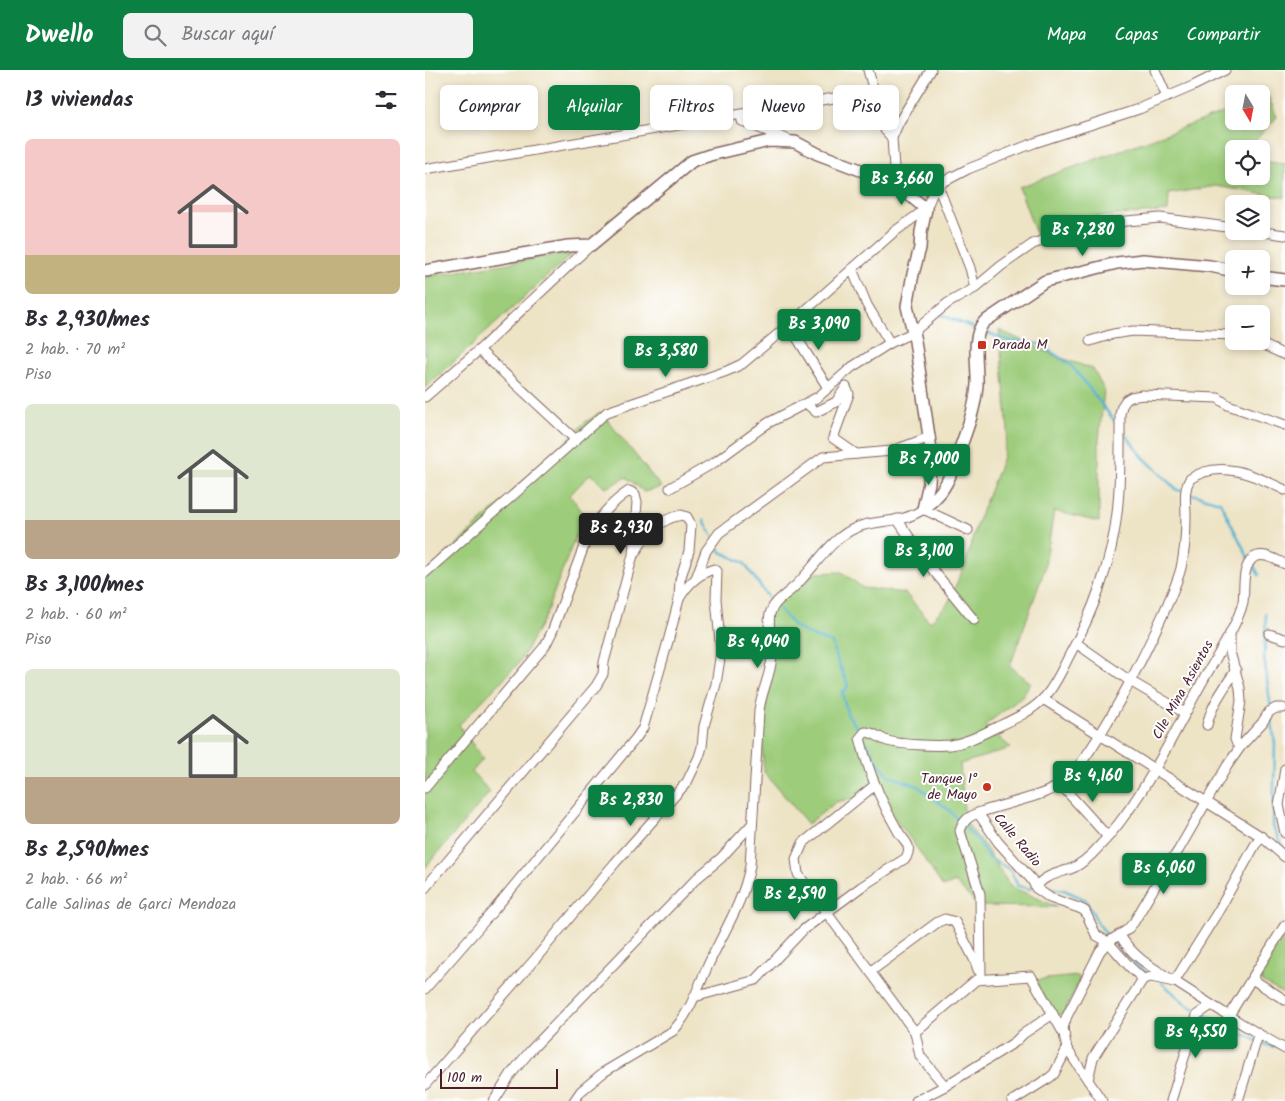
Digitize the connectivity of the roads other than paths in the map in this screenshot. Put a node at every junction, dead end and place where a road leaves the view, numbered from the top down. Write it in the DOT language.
graph roads {
  1 [pos="868,70"];
  2 [pos="931,70"];
  3 [pos="1155,70"];
  4 [pos="1225,70"];
  5 [pos="872,85"];
  6 [pos="1167,97"];
  7 [pos="833,98"];
  8 [pos="741,115"];
  9 [pos="885,130"];
  10 [pos="892,138"];
  11 [pos="795,142"];
  12 [pos="425,169"];
  13 [pos="895,183"];
  14 [pos="938,186"];
  15 [pos="926,209"];
  16 [pos="1225,227"];
  17 [pos="1270,233"];
  18 [pos="1285,235"];
  19 [pos="591,245"];
  20 [pos="852,269"];
  21 [pos="1225,269"];
  22 [pos="425,271"];
  23 [pos="1270,278"];
  24 [pos="1285,280"];
  25 [pos="975,288"];
  26 [pos="789,325"];
  27 [pos="912,332"];
  28 [pos="1225,335"];
  29 [pos="1090,340"];
  30 [pos="890,343"];
  31 [pos="1270,348"];
  32 [pos="479,350"];
  33 [pos="1285,355"];
  34 [pos="828,388"];
  35 [pos="425,397"];
  36 [pos="806,403"];
  37 [pos="1285,425"];
  38 [pos="930,437"];
  39 [pos="576,440"];
  40 [pos="856,454"];
  41 [pos="670,488"];
  42 [pos="1285,490"];
  43 [pos="923,508"];
  44 [pos="897,519"];
  45 [pos="968,530"];
  46 [pos="633,555"];
  47 [pos="1285,564"];
  48 [pos="425,573"];
  49 [pos="696,578"];
  50 [pos="679,599"];
  51 [pos="974,620"];
  52 [pos="1230,634"];
  53 [pos="1269,634"];
  54 [pos="1285,639"];
  55 [pos="1076,644"];
  56 [pos="1236,670"];
  57 [pos="1129,681"];
  58 [pos="1043,699"];
  59 [pos="1285,707"];
  60 [pos="1185,713"];
  61 [pos="1207,725"];
  62 [pos="1101,734"];
  63 [pos="1241,746"];
  64 [pos="1154,769"];
  65 [pos="1285,769"];
  66 [pos="875,785"];
  67 [pos="1061,785"];
  68 [pos="1284,785"];
  69 [pos="425,788"];
  70 [pos="1206,802"];
  71 [pos="978,813"];
  72 [pos="753,824"];
  73 [pos="1285,833"];
  74 [pos="1108,837"];
  75 [pos="1262,837"];
  76 [pos="1285,857"];
  77 [pos="425,888"];
  78 [pos="1036,888"];
  79 [pos="826,912"];
  80 [pos="1285,925"];
  81 [pos="1120,935"];
  82 [pos="1108,942"];
  83 [pos="871,971"];
  84 [pos="981,979"];
  85 [pos="1143,979"];
  86 [pos="1253,980"];
  87 [pos="1174,982"];
  88 [pos="425,989"];
  89 [pos="694,997"];
  90 [pos="1285,1000"];
  91 [pos="1210,1006"];
  92 [pos="1053,1014"];
  93 [pos="1228,1016"];
  94 [pos="915,1032"];
  95 [pos="1064,1034"];
  96 [pos="1258,1034"];
  97 [pos="1067,1049"];
  98 [pos="1285,1049"];
  99 [pos="1089,1080"];
  100 [pos="425,1085"];
  101 [pos="945,1086"];
  102 [pos="1098,1100"];
  103 [pos="494,1101"];
  104 [pos="574,1101"];
  105 [pos="916,1101"];
  106 [pos="1012,1101"];
  107 [pos="1171,1101"];
  108 [pos="1238,1101"];
  1 -- 5 [label="street"];
  2 -- 10 [label="street"];
  3 -- 6 [label="street"];
  4 -- 6 [label="street"];
  6 -- 14 [label="street"];
  7 -- 8 [label="street"];
  8 -- 11 [label="street"];
  8 -- 12 [label="street"];
  9 -- 10 [label="street"];
  10 -- 13 [label="street"];
  11 -- 13 [label="street"];
  11 -- 19 [label="street"];
  13 -- 15 [label="street"];
  14 -- 15 [label="street"];
  14 -- 25 [label="street"];
  15 -- 20 [label="street"];
  15 -- 27 [label="street"];
  16 -- 25 [label="street"];
  17 -- 18 [label="street"];
  19 -- 22 [label="street"];
  19 -- 32 [label="street"];
  20 -- 26 [label="street"];
  20 -- 30 [label="street"];
  21 -- 43 [label="street"];
  23 -- 24 [label="street"];
  25 -- 27 [label="street"];
  26 -- 34 [label="street"];
  26 -- 39 [label="street"];
  27 -- 30 [label="street"];
  27 -- 38 [label="street"];
  28 -- 29 [label="street"];
  30 -- 34 [label="street"];
  31 -- 33 [label="street"];
  32 -- 35 [label="street"];
  32 -- 39 [label="street"];
  34 -- 36 [label="street"];
  36 -- 40 [label="street"];
  36 -- 41 [label="street"];
  37 -- 55 [label="street"];
  38 -- 40 [label="street"];
  38 -- 43 [label="street"];
  39 -- 48 [label="street"];
  40 -- 49 [label="street"];
  42 -- 57 [label="street, Calle Radio"];
  43 -- 44 [label="street"];
  43 -- 45 [label="street"];
  44 -- 51 [label="street"];
  44 -- 72 [label="street"];
  46 -- 50 [label="street"];
  46 -- 69 [label="street"];
  46 -- 77 [label="street"];
  47 -- 52 [label="street, Clle Mina Asientos"];
  49 -- 50 [label="street"];
  49 -- 100 [label="street"];
  50 -- 88 [label="street"];
  52 -- 56 [label="street"];
  52 -- 60 [label="street, Clle Mina Asientos"];
  53 -- 54 [label="street"];
  55 -- 57 [label="street"];
  55 -- 58 [label="street"];
  56 -- 61 [label="street"];
  56 -- 63 [label="street"];
  57 -- 60 [label="street"];
  57 -- 62 [label="street, Calle Radio"];
  58 -- 62 [label="street"];
  58 -- 66 [label="street"];
  59 -- 63 [label="street"];
  60 -- 64 [label="street, Clle Mina Asientos"];
  62 -- 64 [label="street"];
  62 -- 67 [label="street, Calle Radio"];
  63 -- 70 [label="street"];
  64 -- 70 [label="street"];
  64 -- 74 [label="street, Clle Mina Asientos"];
  65 -- 68 [label="street"];
  66 -- 79 [label="street"];
  66 -- 79 [label="street"];
  67 -- 71 [label="street, Calle Radio"];
  67 -- 74 [label="street"];
  68 -- 73 [label="street"];
  70 -- 75 [label="street"];
  70 -- 81 [label="street"];
  71 -- 78 [label="street, Calle Radio"];
  71 -- 84 [label="street"];
  72 -- 89 [label="street"];
  72 -- 103 [label="street"];
  74 -- 78 [label="street, Clle Mina Asientos"];
  75 -- 76 [label="street"];
  75 -- 87 [label="street"];
  78 -- 82 [label="street"];
  79 -- 83 [label="street"];
  79 -- 89 [label="street"];
  80 -- 86 [label="street"];
  81 -- 82 [label="street"];
  81 -- 87 [label="street"];
  82 -- 85 [label="street"];
  82 -- 95 [label="street"];
  83 -- 84 [label="street"];
  83 -- 94 [label="street"];
  84 -- 92 [label="street"];
  84 -- 94 [label="street"];
  85 -- 87 [label="street"];
  85 -- 99 [label="street"];
  86 -- 90 [label="street"];
  86 -- 93 [label="street"];
  87 -- 91 [label="street"];
  89 -- 104 [label="street"];
  91 -- 93 [label="street"];
  91 -- 107 [label="street"];
  92 -- 95 [label="street"];
  92 -- 101 [label="street"];
  93 -- 96 [label="street"];
  94 -- 101 [label="street"];
  95 -- 97 [label="street"];
  96 -- 98 [label="street"];
  96 -- 108 [label="street"];
  97 -- 99 [label="street"];
  97 -- 106 [label="street"];
  99 -- 102 [label="street"];
  101 -- 105 [label="street"];
}
